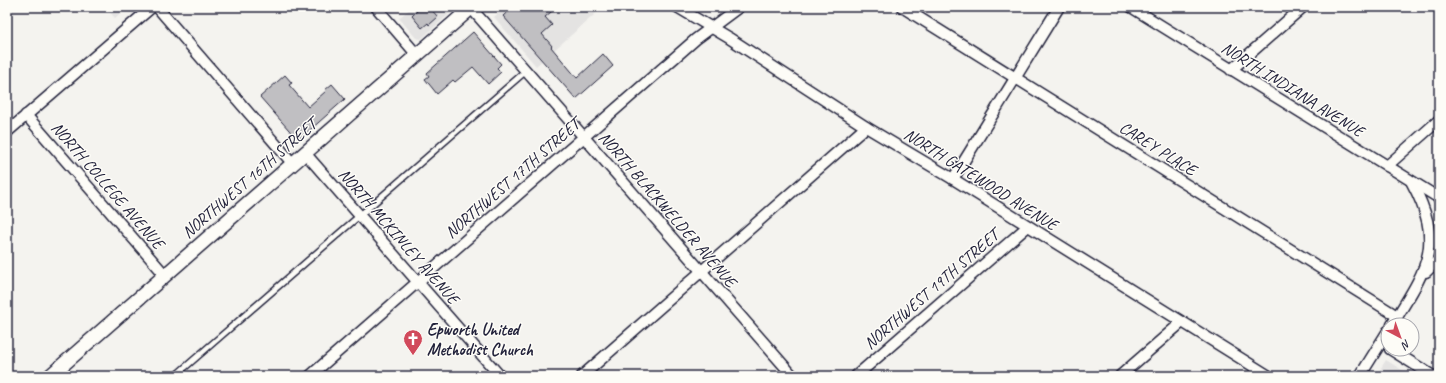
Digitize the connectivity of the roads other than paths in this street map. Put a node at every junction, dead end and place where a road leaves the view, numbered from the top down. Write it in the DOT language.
graph roads {
  1 [pos="152,7"];
  2 [pos="157,7"];
  3 [pos="376,7"];
  4 [pos="677,7"];
  5 [pos="739,7"];
  6 [pos="902,7"];
  7 [pos="1059,7"];
  8 [pos="1131,7"];
  9 [pos="1303,7"];
  10 [pos="472,8"];
  11 [pos="711,28"];
  12 [pos="417,55"];
  13 [pos="1231,70"];
  14 [pos="526,71"];
  15 [pos="1015,79"];
  16 [pos="26,115"];
  17 [pos="1439,120"];
  18 [pos="866,127"];
  19 [pos="7,132"];
  20 [pos="584,137"];
  21 [pos="305,153"];
  22 [pos="293,164"];
  23 [pos="1387,166"];
  24 [pos="953,179"];
  25 [pos="1411,181"];
  26 [pos="1439,198"];
  27 [pos="360,215"];
  28 [pos="1028,226"];
  29 [pos="1439,259"];
  30 [pos="701,271"];
  31 [pos="165,275"];
  32 [pos="1422,277"];
  33 [pos="418,282"];
  34 [pos="1397,316"];
  35 [pos="1182,322"];
  36 [pos="1380,354"];
  37 [pos="1402,357"];
  38 [pos="50,376"];
  39 [pos="175,376"];
  40 [pos="310,376"];
  41 [pos="500,376"];
  42 [pos="582,376"];
  43 [pos="793,376"];
  44 [pos="856,376"];
  45 [pos="1120,376"];
  46 [pos="1269,376"];
  47 [pos="1360,376"];
  48 [pos="1433,376"];
  1 -- 16 [label="street"];
  2 -- 22 [label="street"];
  3 -- 12 [label="street"];
  4 -- 11 [label="street, NORTH GATEWOOD AVENUE"];
  5 -- 11 [label="street, NORTHWEST 17TH STREET"];
  6 -- 15 [label="street, CAREY PLACE"];
  7 -- 15 [label="street"];
  8 -- 13 [label="street, NORTH INDIANA AVENUE"];
  9 -- 13 [label="street"];
  10 -- 12 [label="street, NORTHWEST 16TH STREET"];
  10 -- 14 [label="street, NORTH BLACKWELDER AVENUE"];
  11 -- 18 [label="street, NORTH GATEWOOD AVENUE"];
  11 -- 20 [label="street, NORTHWEST 17TH STREET"];
  12 -- 21 [label="street, NORTHWEST 16TH STREET"];
  13 -- 23 [label="street, NORTH INDIANA AVENUE"];
  14 -- 20 [label="street, NORTH BLACKWELDER AVENUE"];
  14 -- 27 [label="lane"];
  15 -- 24 [label="street"];
  15 -- 34 [label="street, CAREY PLACE"];
  16 -- 19 [label="street"];
  16 -- 31 [label="street, NORTH COLLEGE AVENUE"];
  17 -- 23 [label="street"];
  18 -- 24 [label="street, NORTH GATEWOOD AVENUE"];
  18 -- 30 [label="street"];
  20 -- 30 [label="street, NORTH BLACKWELDER AVENUE"];
  20 -- 33 [label="street, NORTHWEST 17TH STREET"];
  21 -- 22 [label="street, NORTHWEST 16TH STREET"];
  21 -- 27 [label="street, NORTH MCKINLEY AVENUE"];
  22 -- 31 [label="street, NORTHWEST 16TH STREET"];
  23 -- 25 [label="street, NORTH INDIANA AVENUE"];
  24 -- 28 [label="street, NORTH GATEWOOD AVENUE"];
  25 -- 26 [label="street, NORTH INDIANA AVENUE"];
  25 -- 32 [label="street"];
  27 -- 33 [label="street, NORTH MCKINLEY AVENUE"];
  27 -- 39 [label="lane"];
  28 -- 35 [label="street, NORTH GATEWOOD AVENUE"];
  28 -- 44 [label="street, NORTHWEST 19TH STREET"];
  29 -- 32 [label="street"];
  30 -- 42 [label="street"];
  30 -- 43 [label="street, NORTH BLACKWELDER AVENUE"];
  31 -- 38 [label="street, NORTHWEST 16TH STREET"];
  32 -- 34 [label="street"];
  33 -- 40 [label="street, NORTHWEST 17TH STREET"];
  33 -- 41 [label="street, NORTH MCKINLEY AVENUE"];
  35 -- 45 [label="street"];
  35 -- 46 [label="street, NORTH GATEWOOD AVENUE"];
  36 -- 47 [label="street"];
  37 -- 48 [label="street"];
}
